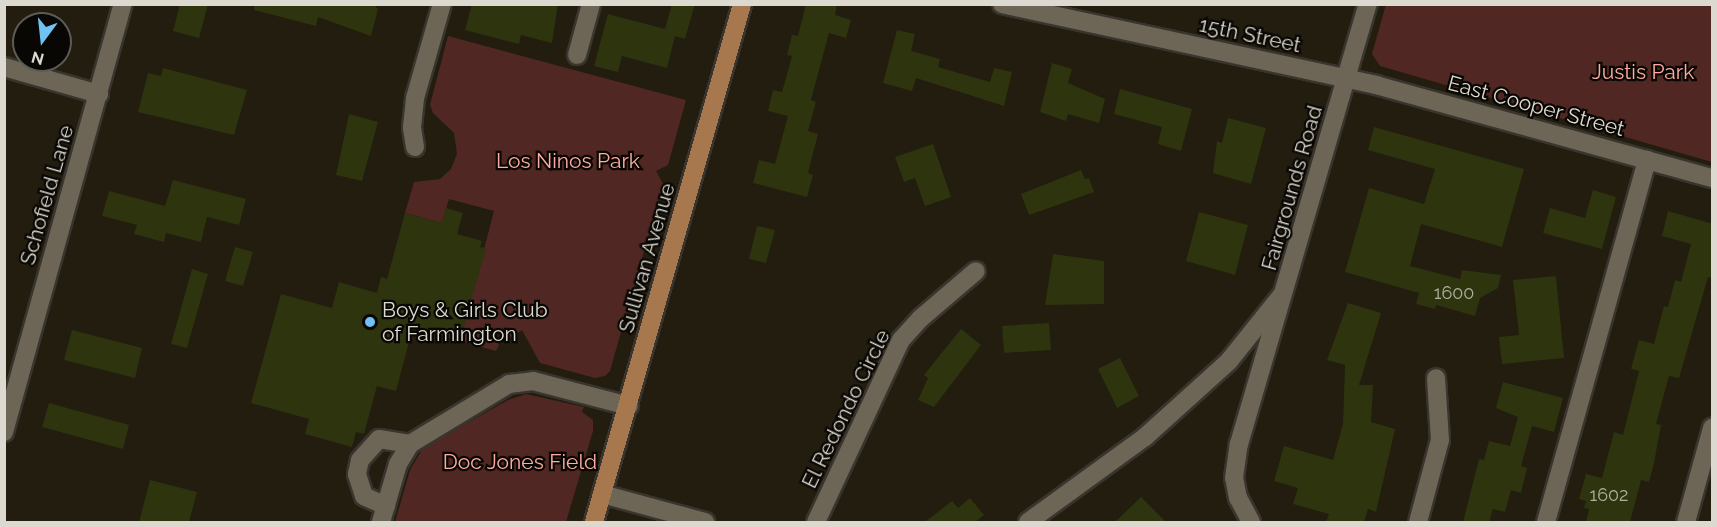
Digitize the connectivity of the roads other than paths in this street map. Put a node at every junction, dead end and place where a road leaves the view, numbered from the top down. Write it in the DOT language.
graph roads {
  1 [pos="123,4"];
  2 [pos="442,4"];
  3 [pos="591,4"];
  4 [pos="742,4"];
  5 [pos="1002,4"];
  6 [pos="1368,4"];
  7 [pos="1055,10"];
  8 [pos="577,55"];
  9 [pos="4,67"];
  10 [pos="1347,78"];
  11 [pos="99,94"];
  12 [pos="415,147"];
  13 [pos="1647,160"];
  14 [pos="1713,178"];
  15 [pos="976,271"];
  16 [pos="1286,290"];
  17 [pos="1436,378"];
  18 [pos="629,406"];
  19 [pos="1713,428"];
  20 [pos="4,432"];
  21 [pos="410,444"];
  22 [pos="602,494"];
  23 [pos="384,514"];
  24 [pos="1249,520"];
  25 [pos="594,522"];
  26 [pos="705,522"];
  27 [pos="816,522"];
  28 [pos="1028,522"];
  29 [pos="1418,522"];
  30 [pos="1546,522"];
  31 [pos="1686,522"];
  1 -- 11 [label="street, Schofield Lane"];
  2 -- 12 [label="street"];
  3 -- 8 [label="street"];
  4 -- 18 [label="main road, Sullivan Avenue"];
  5 -- 7 [label="street, 15th Street"];
  6 -- 10 [label="street, Fairgrounds Road"];
  7 -- 10 [label="street, 15th Street"];
  9 -- 11 [label="street"];
  10 -- 13 [label="street, East Cooper Street"];
  10 -- 16 [label="street, Fairgrounds Road"];
  11 -- 20 [label="street, Schofield Lane"];
  13 -- 14 [label="street, East Cooper Street"];
  13 -- 30 [label="street"];
  15 -- 27 [label="street, El Redondo Circle"];
  16 -- 24 [label="street"];
  16 -- 28 [label="street, Fairgrounds Road"];
  17 -- 29 [label="street"];
  18 -- 21 [label="street"];
  18 -- 22 [label="main road, Sullivan Avenue"];
  19 -- 31 [label="street"];
  21 -- 23 [label="street"];
  21 -- 23 [label="street"];
  22 -- 25 [label="main road, Sullivan Avenue"];
  22 -- 26 [label="street"];
}
